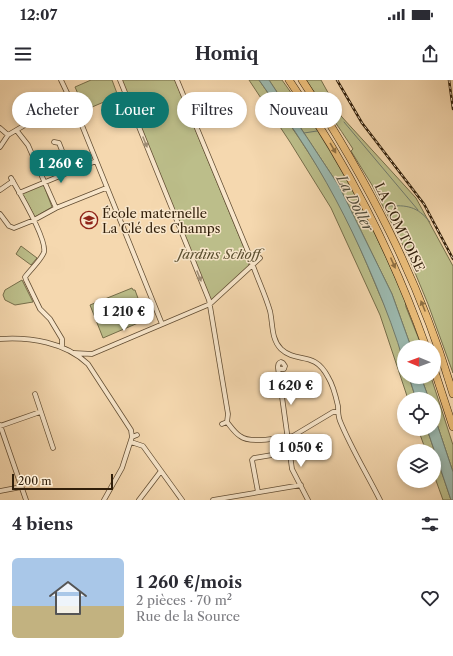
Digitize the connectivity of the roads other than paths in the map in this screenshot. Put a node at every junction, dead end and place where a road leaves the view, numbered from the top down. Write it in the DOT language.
graph roads {
  1 [pos="61,80"];
  2 [pos="120,80"];
  3 [pos="177,80"];
  4 [pos="289,80"];
  5 [pos="302,80"];
  6 [pos="66,92"];
  7 [pos="0,128"];
  8 [pos="20,128"];
  9 [pos="82,128"];
  10 [pos="17,131"];
  11 [pos="8,136"];
  12 [pos="54,142"];
  13 [pos="0,147"];
  14 [pos="96,161"];
  15 [pos="70,171"];
  16 [pos="44,182"];
  17 [pos="106,188"];
  18 [pos="0,190"];
  19 [pos="19,193"];
  20 [pos="56,208"];
  21 [pos="0,214"];
  22 [pos="34,220"];
  23 [pos="260,258"];
  24 [pos="252,265"];
  25 [pos="210,304"];
  26 [pos="162,324"];
  27 [pos="0,338"];
  28 [pos="423,340"];
  29 [pos="435,340"];
  30 [pos="62,346"];
  31 [pos="74,352"];
  32 [pos="441,352"];
  33 [pos="92,354"];
  34 [pos="441,358"];
  35 [pos="89,366"];
  36 [pos="278,366"];
  37 [pos="453,379"];
  38 [pos="439,384"];
  39 [pos="35,394"];
  40 [pos="453,394"];
  41 [pos="40,412"];
  42 [pos="338,412"];
  43 [pos="0,425"];
  44 [pos="453,427"];
  45 [pos="138,435"];
  46 [pos="132,437"];
  47 [pos="288,438"];
  48 [pos="131,442"];
  49 [pos="53,448"];
  50 [pos="290,452"];
  51 [pos="161,470"];
  52 [pos="301,485"];
  53 [pos="21,487"];
  54 [pos="0,491"];
  55 [pos="258,492"];
  56 [pos="26,500"];
  57 [pos="104,500"];
  58 [pos="139,500"];
  59 [pos="182,500"];
  60 [pos="213,500"];
  61 [pos="308,500"];
  62 [pos="380,500"];
  1 -- 6 [label="street"];
  2 -- 25 [label="street, one-way"];
  3 -- 24 [label="street"];
  4 -- 28 [label="highway, LA COMTOISE, one-way"];
  29 -- 5 [label="highway, LA COMTOISE, one-way"];
  7 -- 11 [label="street"];
  8 -- 10 [label="street"];
  9 -- 14 [label="street"];
  10 -- 11 [label="street"];
  10 -- 16 [label="street"];
  11 -- 13 [label="street"];
  12 -- 15 [label="street"];
  14 -- 15 [label="street"];
  14 -- 17 [label="street"];
  15 -- 16 [label="street"];
  16 -- 19 [label="street"];
  16 -- 20 [label="street"];
  17 -- 20 [label="street"];
  17 -- 26 [label="street"];
  18 -- 19 [label="street"];
  19 -- 22 [label="street"];
  20 -- 22 [label="street"];
  21 -- 22 [label="street"];
  22 -- 30 [label="street"];
  23 -- 24 [label="street"];
  24 -- 25 [label="street"];
  24 -- 42 [label="street"];
  25 -- 26 [label="street"];
  25 -- 47 [label="street"];
  26 -- 33 [label="street"];
  27 -- 30 [label="street"];
  30 -- 31 [label="street"];
  31 -- 33 [label="street"];
  31 -- 35 [label="street"];
  32 -- 37 [label="highway"];
  33 -- 35 [label="street"];
  34 -- 40 [label="highway, LA COMTOISE"];
  35 -- 46 [label="street"];
  36 -- 47 [label="street"];
  38 -- 44 [label="highway"];
  39 -- 41 [label="street"];
  41 -- 43 [label="street"];
  41 -- 49 [label="street"];
  42 -- 47 [label="street"];
  42 -- 62 [label="street"];
  43 -- 53 [label="street"];
  45 -- 46 [label="street"];
  46 -- 48 [label="street"];
  47 -- 50 [label="street"];
  48 -- 51 [label="street"];
  48 -- 57 [label="street"];
  50 -- 52 [label="street"];
  50 -- 55 [label="street"];
  51 -- 58 [label="street"];
  51 -- 59 [label="street"];
  52 -- 55 [label="street"];
  52 -- 61 [label="street"];
  53 -- 54 [label="street"];
  53 -- 56 [label="street"];
  55 -- 60 [label="street"];
}
